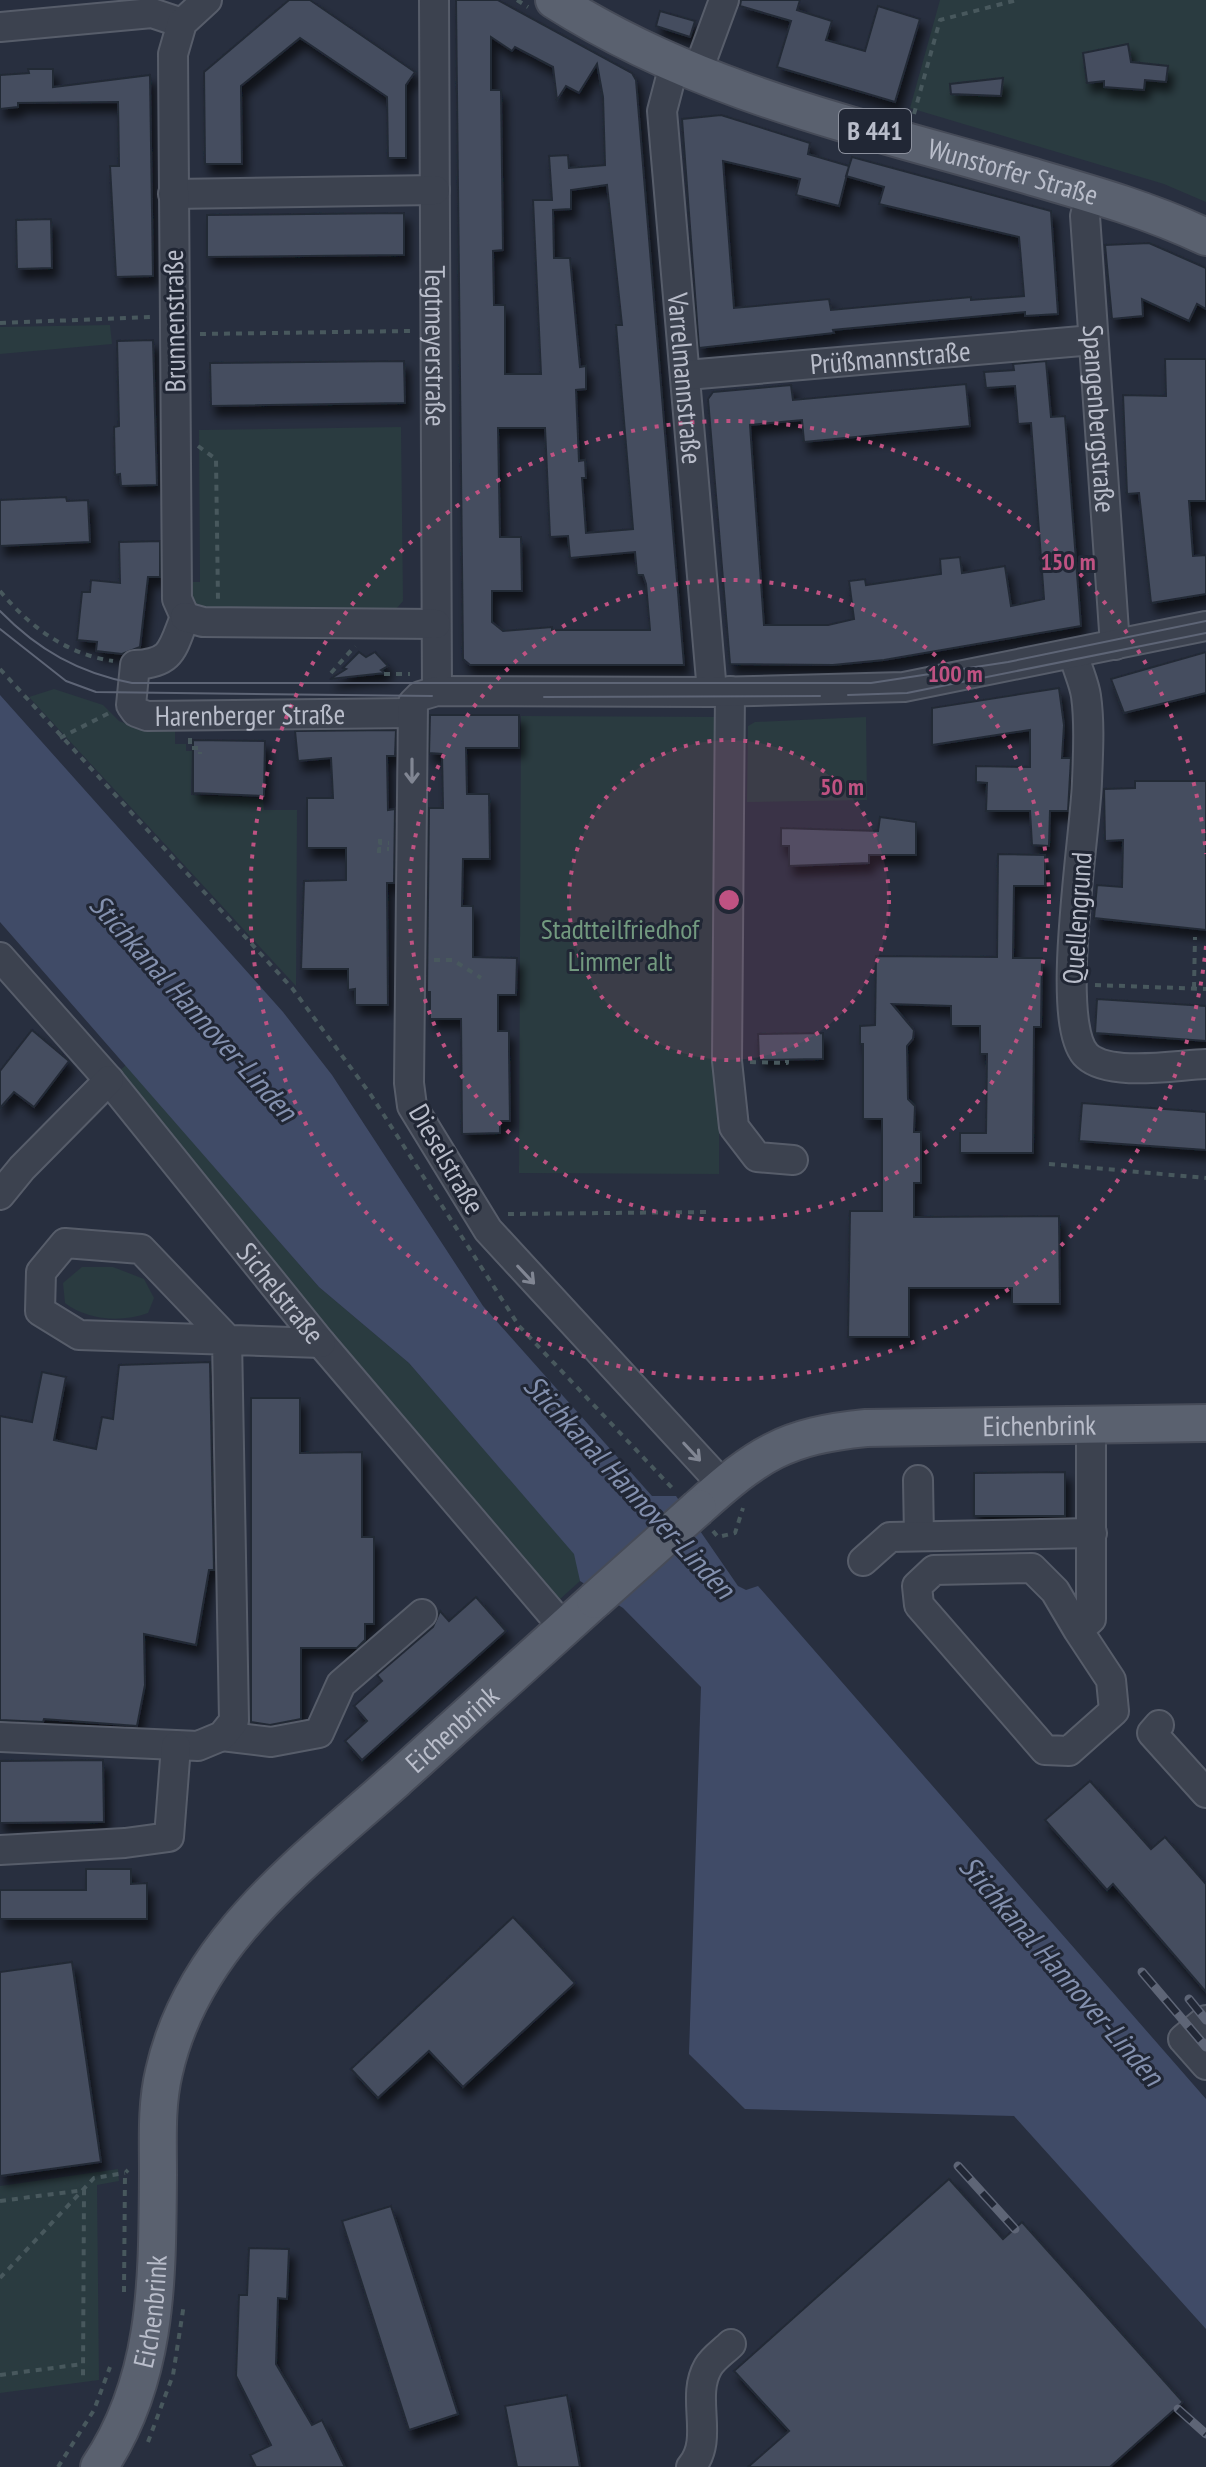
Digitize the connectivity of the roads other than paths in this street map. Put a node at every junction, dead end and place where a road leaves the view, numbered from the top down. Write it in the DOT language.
graph roads {
  1 [pos="207,0"];
  2 [pos="434,0"];
  3 [pos="554,0"];
  4 [pos="724,0"];
  5 [pos="182,23"];
  6 [pos="0,27"];
  7 [pos="685,70"];
  8 [pos="435,190"];
  9 [pos="173,194"];
  10 [pos="1091,194"];
  11 [pos="1206,237"];
  12 [pos="1093,340"];
  13 [pos="687,375"];
  14 [pos="185,617"];
  15 [pos="436,624"];
  16 [pos="1206,626"];
  17 [pos="1115,645"];
  18 [pos="1074,655"];
  19 [pos="721,691"];
  20 [pos="423,700"];
  21 [pos="1,960"];
  22 [pos="1206,1064"];
  23 [pos="109,1080"];
  24 [pos="793,1160"];
  25 [pos="0,1195"];
  26 [pos="227,1339"];
  27 [pos="321,1343"];
  28 [pos="1206,1423"];
  29 [pos="1091,1426"];
  30 [pos="918,1480"];
  31 [pos="709,1496"];
  32 [pos="1092,1533"];
  33 [pos="919,1536"];
  34 [pos="863,1561"];
  35 [pos="422,1614"];
  36 [pos="564,1628"];
  37 [pos="1078,1630"];
  38 [pos="1159,1725"];
  39 [pos="222,1736"];
  40 [pos="0,1737"];
  41 [pos="176,1746"];
  42 [pos="1206,1793"];
  43 [pos="0,1850"];
  44 [pos="1206,2020"];
  45 [pos="1206,2065"];
  46 [pos="731,2344"];
  47 [pos="99,2467"];
  48 [pos="691,2467"];
  1 -- 5 [label="street"];
  2 -- 8 [label="street, Tegtmeyerstraße"];
  3 -- 7 [label="main road, Wunstorfer Straße / B 441"];
  4 -- 7 [label="street, Varrelmannstraße"];
  5 -- 6 [label="street"];
  5 -- 9 [label="street, Brunnenstraße"];
  7 -- 10 [label="main road, Wunstorfer Straße / B 441"];
  7 -- 13 [label="street, Varrelmannstraße"];
  8 -- 9 [label="street"];
  8 -- 15 [label="street, Tegtmeyerstraße"];
  9 -- 14 [label="street, Brunnenstraße"];
  10 -- 11 [label="main road, Wunstorfer Straße / B 441"];
  10 -- 12 [label="street, Spangenbergstraße"];
  12 -- 13 [label="street, Prüßmannstraße"];
  12 -- 17 [label="street, Spangenbergstraße"];
  13 -- 19 [label="street, Varrelmannstraße"];
  14 -- 15 [label="street"];
  14 -- 20 [label="street, Harenberger Straße"];
  15 -- 20 [label="street, Tegtmeyerstraße"];
  16 -- 17 [label="street, Harenberger Straße"];
  17 -- 18 [label="street, Harenberger Straße"];
  18 -- 19 [label="street, Harenberger Straße"];
  18 -- 22 [label="street, Quellengrund"];
  19 -- 20 [label="street, Harenberger Straße"];
  19 -- 24 [label="street"];
  20 -- 31 [label="street, Dieselstraße, one-way"];
  21 -- 23 [label="street, Sichelstraße"];
  23 -- 25 [label="street"];
  23 -- 27 [label="street, Sichelstraße"];
  26 -- 26 [label="street"];
  26 -- 27 [label="street"];
  26 -- 39 [label="street"];
  27 -- 36 [label="street, Sichelstraße"];
  28 -- 29 [label="main road, Eichenbrink"];
  29 -- 31 [label="main road, Eichenbrink"];
  29 -- 32 [label="street"];
  30 -- 33 [label="street"];
  31 -- 36 [label="main road, Eichenbrink, bridge"];
  32 -- 33 [label="street"];
  32 -- 37 [label="street"];
  33 -- 34 [label="street"];
  35 -- 39 [label="street"];
  36 -- 47 [label="main road, Eichenbrink"];
  37 -- 37 [label="street"];
  38 -- 42 [label="street"];
  39 -- 41 [label="street"];
  40 -- 41 [label="street"];
  41 -- 43 [label="street"];
  44 -- 45 [label="street"];
  46 -- 48 [label="street"];
}
